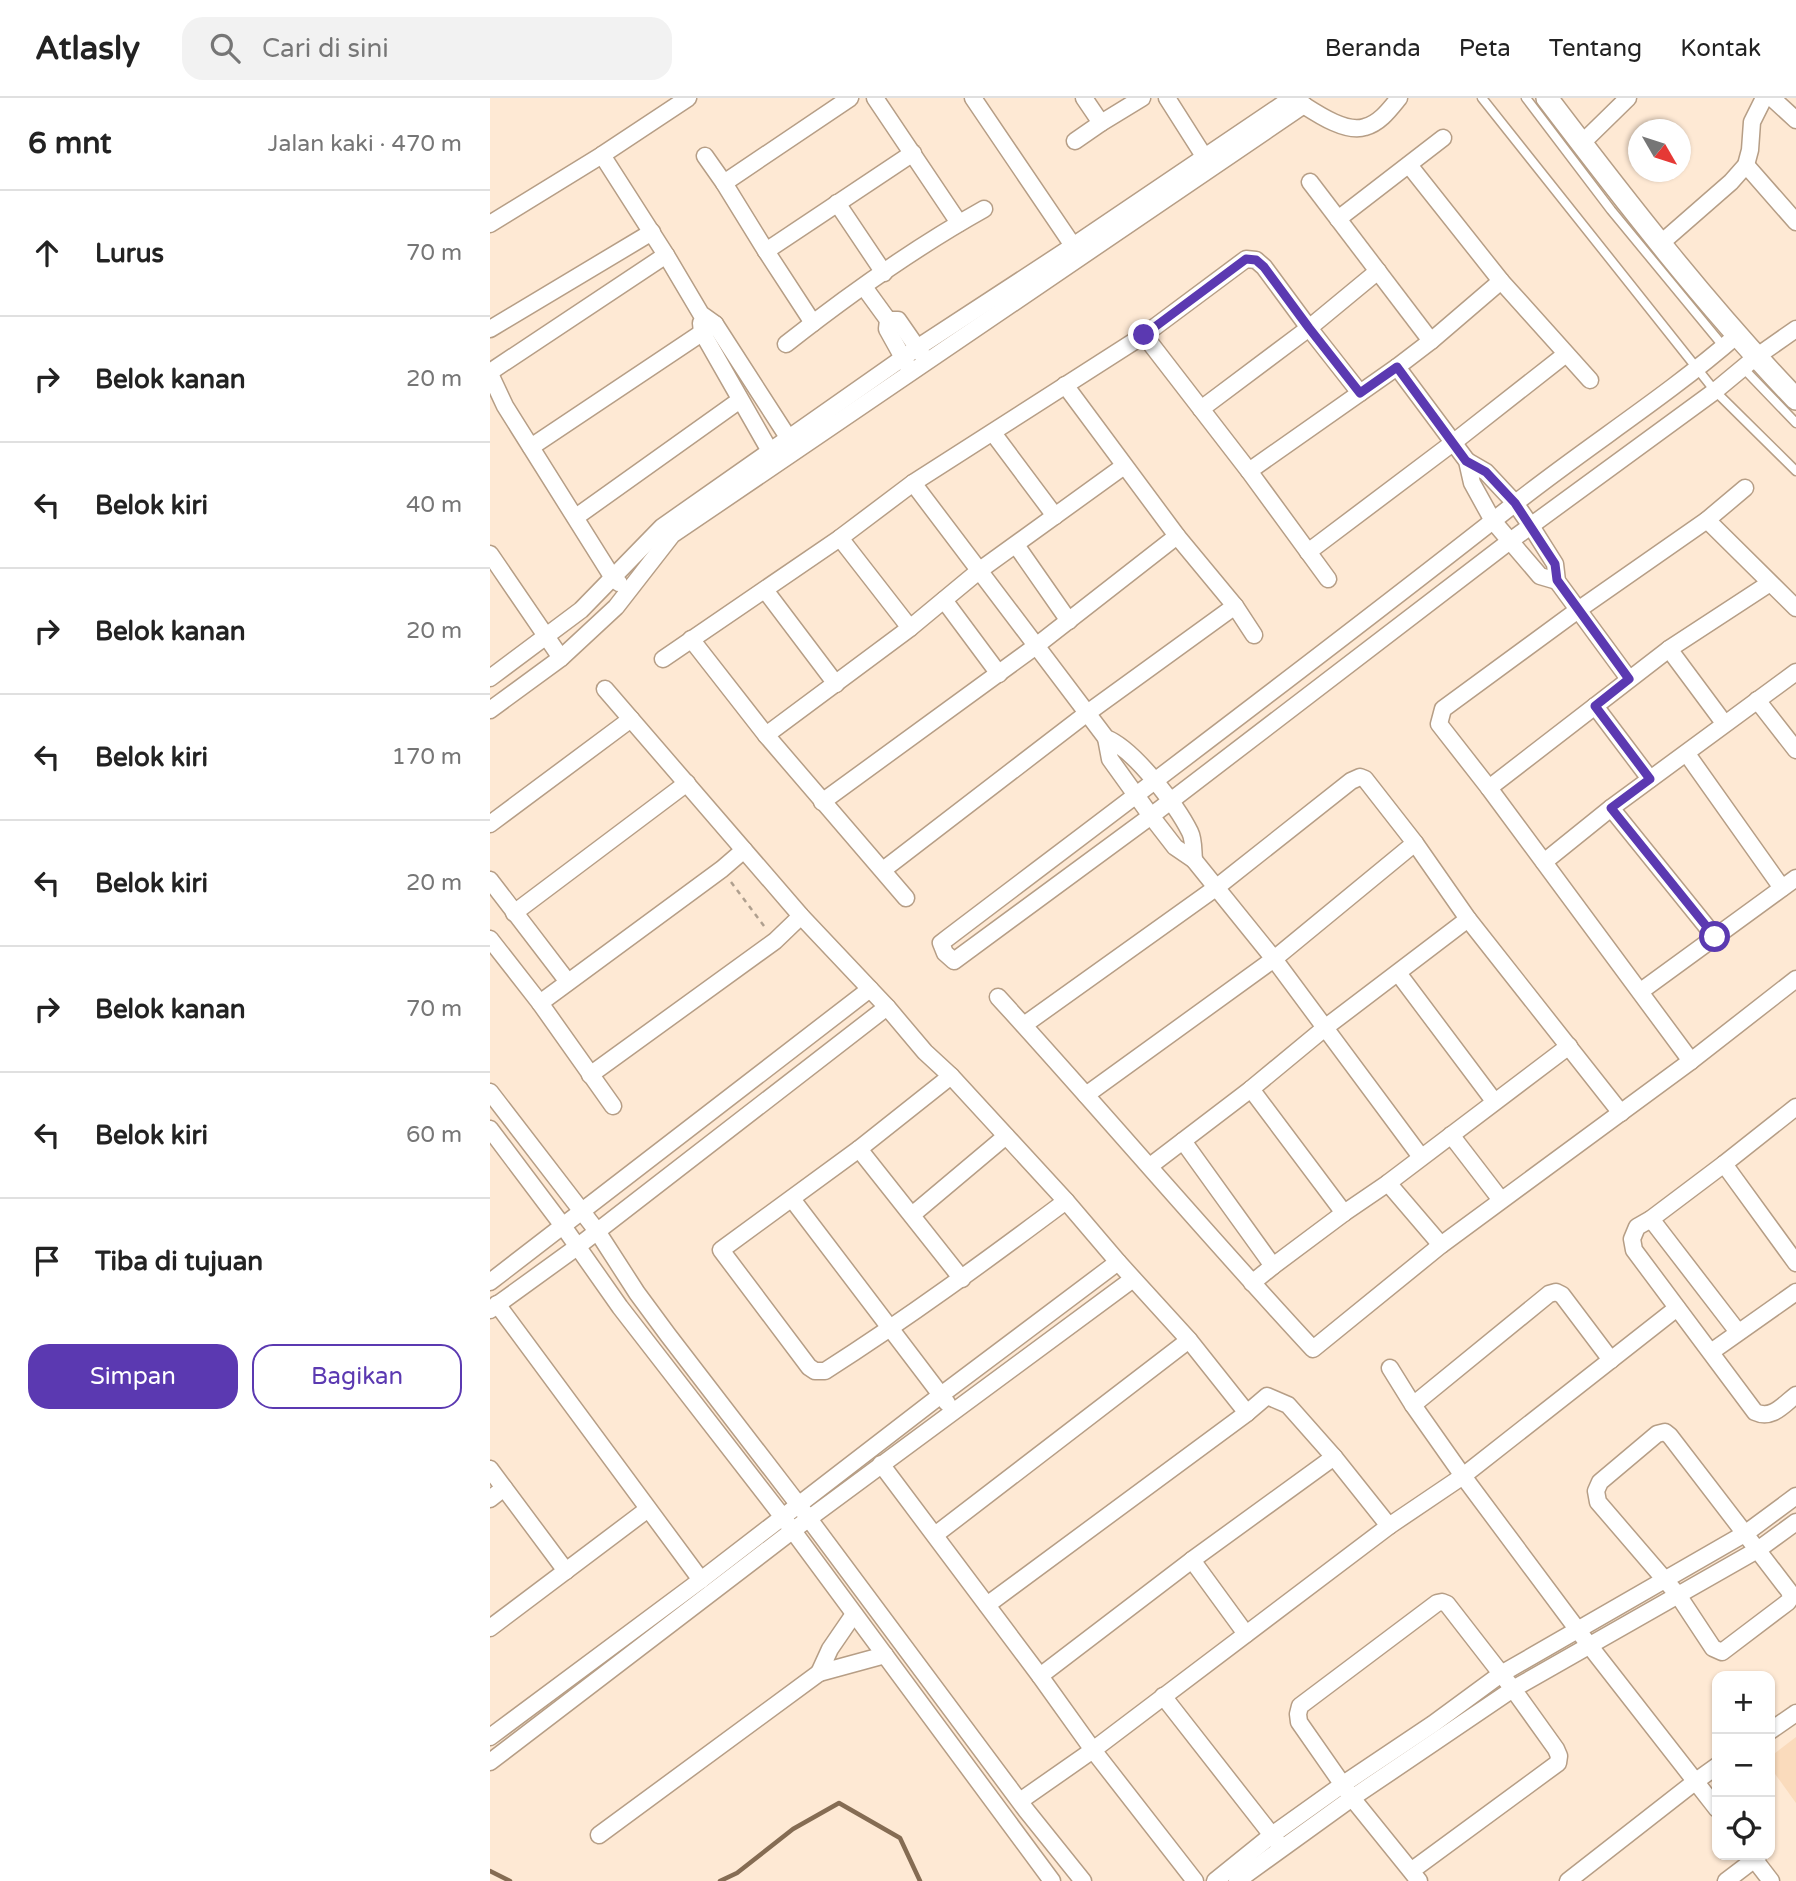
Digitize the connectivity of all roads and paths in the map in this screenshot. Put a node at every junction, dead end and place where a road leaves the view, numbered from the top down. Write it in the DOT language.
graph roads {
  1 [pos="688,98"];
  2 [pos="850,98"];
  3 [pos="875,98"];
  4 [pos="973,98"];
  5 [pos="1084,98"];
  6 [pos="1142,98"];
  7 [pos="1167,98"];
  8 [pos="1399,98"];
  9 [pos="1482,98"];
  10 [pos="1526,98"];
  11 [pos="1547,98"];
  12 [pos="1628,98"];
  13 [pos="1764,98"];
  14 [pos="1772,98"];
  15 [pos="665,105"];
  16 [pos="1796,120"];
  17 [pos="1101,122"];
  18 [pos="1443,138"];
  19 [pos="1075,141"];
  20 [pos="1581,143"];
  21 [pos="913,153"];
  22 [pos="602,156"];
  23 [pos="705,156"];
  24 [pos="1209,163"];
  25 [pos="1409,165"];
  26 [pos="1746,165"];
  27 [pos="1310,182"];
  28 [pos="724,183"];
  29 [pos="837,203"];
  30 [pos="984,209"];
  31 [pos="1338,219"];
  32 [pos="1796,222"];
  33 [pos="959,223"];
  34 [pos="490,224"];
  35 [pos="652,232"];
  36 [pos="1660,244"];
  37 [pos="766,251"];
  38 [pos="1077,252"];
  39 [pos="666,255"];
  40 [pos="1378,271"];
  41 [pos="884,273"];
  42 [pos="1501,281"];
  43 [pos="864,286"];
  44 [pos="888,320"];
  45 [pos="813,323"];
  46 [pos="708,328"];
  47 [pos="1309,328"];
  48 [pos="1796,328"];
  49 [pos="490,329"];
  50 [pos="1144,335"];
  51 [pos="1431,341"];
  52 [pos="1730,341"];
  53 [pos="786,344"];
  54 [pos="917,348"];
  55 [pos="1566,354"];
  56 [pos="927,362"];
  57 [pos="1750,363"];
  58 [pos="907,365"];
  59 [pos="1397,367"];
  60 [pos="1698,369"];
  61 [pos="490,373"];
  62 [pos="1590,380"];
  63 [pos="1065,385"];
  64 [pos="1715,391"];
  65 [pos="1360,393"];
  66 [pos="1796,399"];
  67 [pos="740,400"];
  68 [pos="1201,409"];
  69 [pos="1796,423"];
  70 [pos="992,433"];
  71 [pos="1454,442"];
  72 [pos="793,444"];
  73 [pos="531,447"];
  74 [pos="773,458"];
  75 [pos="1466,461"];
  76 [pos="1124,466"];
  77 [pos="1249,471"];
  78 [pos="1796,471"];
  79 [pos="913,483"];
  80 [pos="1745,488"];
  81 [pos="1515,503"];
  82 [pos="1055,516"];
  83 [pos="576,517"];
  84 [pos="1707,520"];
  85 [pos="1493,521"];
  86 [pos="1531,526"];
  87 [pos="1177,536"];
  88 [pos="840,538"];
  89 [pos="1510,541"];
  90 [pos="1016,545"];
  91 [pos="1308,552"];
  92 [pos="490,554"];
  93 [pos="980,570"];
  94 [pos="614,578"];
  95 [pos="1328,579"];
  96 [pos="1557,580"];
  97 [pos="1770,583"];
  98 [pos="765,590"];
  99 [pos="627,593"];
  100 [pos="944,600"];
  101 [pos="1235,606"];
  102 [pos="1796,608"];
  103 [pos="1578,610"];
  104 [pos="1069,621"];
  105 [pos="910,628"];
  106 [pos="1254,635"];
  107 [pos="545,636"];
  108 [pos="691,639"];
  109 [pos="1037,646"];
  110 [pos="1670,649"];
  111 [pos="561,658"];
  112 [pos="663,659"];
  113 [pos="1796,673"];
  114 [pos="999,674"];
  115 [pos="490,678"];
  116 [pos="1629,679"];
  117 [pos="836,684"];
  118 [pos="605,689"];
  119 [pos="1757,699"];
  120 [pos="1595,706"];
  121 [pos="490,710"];
  122 [pos="1086,714"];
  123 [pos="631,719"];
  124 [pos="1724,723"];
  125 [pos="766,735"];
  126 [pos="1106,738"];
  127 [pos="1796,750"];
  128 [pos="1687,754"];
  129 [pos="1650,779"];
  130 [pos="687,783"];
  131 [pos="1489,788"];
  132 [pos="1161,790"];
  133 [pos="822,802"];
  134 [pos="1142,804"];
  135 [pos="1611,808"];
  136 [pos="490,824"];
  137 [pos="1415,844"];
  138 [pos="744,850"];
  139 [pos="1194,860"];
  140 [pos="1544,862"];
  141 [pos="722,869"];
  142 [pos="883,870"];
  143 [pos="1796,878"];
  144 [pos="490,880"];
  145 [pos="1217,887"];
  146 [pos="1782,888"];
  147 [pos="906,898"];
  148 [pos="514,913"];
  149 [pos="801,916"];
  150 [pos="1468,919"];
  151 [pos="1715,937"];
  152 [pos="490,939"];
  153 [pos="775,941"];
  154 [pos="1274,959"];
  155 [pos="1398,973"];
  156 [pos="1796,979"];
  157 [pos="568,982"];
  158 [pos="1641,991"];
  159 [pos="998,997"];
  160 [pos="878,998"];
  161 [pos="540,1003"];
  162 [pos="1024,1026"];
  163 [pos="1326,1027"];
  164 [pos="1569,1046"];
  165 [pos="1691,1061"];
  166 [pos="590,1075"];
  167 [pos="951,1076"];
  168 [pos="1251,1089"];
  169 [pos="490,1092"];
  170 [pos="1086,1095"];
  171 [pos="1494,1101"];
  172 [pos="614,1106"];
  173 [pos="1621,1113"];
  174 [pos="1794,1113"];
  175 [pos="490,1129"];
  176 [pos="1451,1135"];
  177 [pos="1006,1136"];
  178 [pos="1183,1141"];
  179 [pos="859,1149"];
  180 [pos="1421,1157"];
  181 [pos="1724,1164"];
  182 [pos="1150,1166"];
  183 [pos="1388,1183"];
  184 [pos="792,1199"];
  185 [pos="1501,1200"];
  186 [pos="1066,1201"];
  187 [pos="1344,1213"];
  188 [pos="912,1215"];
  189 [pos="1651,1219"];
  190 [pos="589,1220"];
  191 [pos="570,1236"];
  192 [pos="1441,1245"];
  193 [pos="1118,1262"];
  194 [pos="1796,1263"];
  195 [pos="1273,1266"];
  196 [pos="962,1279"];
  197 [pos="1133,1279"];
  198 [pos="490,1282"];
  199 [pos="1252,1283"];
  200 [pos="1796,1292"];
  201 [pos="494,1307"];
  202 [pos="1678,1308"];
  203 [pos="890,1329"];
  204 [pos="1738,1332"];
  205 [pos="1189,1340"];
  206 [pos="1712,1352"];
  207 [pos="1611,1360"];
  208 [pos="1390,1368"];
  209 [pos="941,1395"];
  210 [pos="1796,1395"];
  211 [pos="1413,1405"];
  212 [pos="953,1411"];
  213 [pos="1247,1413"];
  214 [pos="1334,1457"];
  215 [pos="881,1464"];
  216 [pos="490,1469"];
  217 [pos="1463,1475"];
  218 [pos="505,1489"];
  219 [pos="1796,1496"];
  220 [pos="490,1499"];
  221 [pos="798,1504"];
  222 [pos="648,1509"];
  223 [pos="782,1516"];
  224 [pos="809,1519"];
  225 [pos="1796,1522"];
  226 [pos="1389,1526"];
  227 [pos="793,1531"];
  228 [pos="1746,1533"];
  229 [pos="935,1535"];
  230 [pos="1759,1549"];
  231 [pos="1192,1560"];
  232 [pos="566,1571"];
  233 [pos="701,1580"];
  234 [pos="1666,1580"];
  235 [pos="1678,1595"];
  236 [pos="987,1605"];
  237 [pos="855,1614"];
  238 [pos="490,1628"];
  239 [pos="1578,1629"];
  240 [pos="1246,1634"];
  241 [pos="1590,1646"];
  242 [pos="885,1656"];
  243 [pos="819,1673"];
  244 [pos="1501,1674"];
  245 [pos="1040,1676"];
  246 [pos="1513,1689"];
  247 [pos="1163,1696"];
  248 [pos="1796,1713"];
  249 [pos="1775,1728"];
  250 [pos="490,1737"];
  251 [pos="1093,1750"];
  252 [pos="490,1762"];
  253 [pos="1712,1770"];
  254 [pos="1005,1780"];
  255 [pos="1696,1781"];
  256 [pos="1347,1791"];
  257 [pos="986,1794"];
  258 [pos="1712,1802"];
  259 [pos="1023,1805"];
  260 [pos="1008,1823"];
  261 [pos="598,1835"];
  262 [pos="1277,1841"];
  263 [pos="1750,1860"];
  264 [pos="1755,1860"];
  265 [pos="1415,1876"];
  266 [pos="1052,1881"];
  267 [pos="1083,1881"];
  268 [pos="1195,1881"];
  269 [pos="1215,1881"];
  270 [pos="1237,1881"];
  271 [pos="1568,1881"];
  272 [pos="1726,1881"];
  273 [pos="1771,1881"];
  1 -- 15 [label="street"];
  2 -- 28 [label="street"];
  3 -- 21 [label="street"];
  4 -- 38 [label="street"];
  5 -- 17 [label="street"];
  6 -- 17 [label="street"];
  7 -- 24 [label="street"];
  8 -- 24 [label="street"];
  9 -- 60 [label="lane"];
  10 -- 52 [label="lane"];
  11 -- 20 [label="street"];
  12 -- 20 [label="street"];
  13 -- 26 [label="street"];
  14 -- 16 [label="street"];
  15 -- 22 [label="street"];
  17 -- 19 [label="street"];
  18 -- 25 [label="street"];
  20 -- 36 [label="street"];
  21 -- 29 [label="street"];
  21 -- 33 [label="street"];
  22 -- 34 [label="street"];
  22 -- 35 [label="street"];
  23 -- 28 [label="street"];
  24 -- 38 [label="street"];
  25 -- 31 [label="street"];
  25 -- 42 [label="street"];
  26 -- 32 [label="street"];
  26 -- 36 [label="street"];
  27 -- 31 [label="street"];
  28 -- 37 [label="street"];
  29 -- 37 [label="street"];
  29 -- 41 [label="street"];
  30 -- 33 [label="street"];
  31 -- 40 [label="street"];
  33 -- 41 [label="street"];
  35 -- 39 [label="street"];
  35 -- 49 [label="street"];
  36 -- 52 [label="street"];
  37 -- 45 [label="street"];
  38 -- 54 [label="street"];
  38 -- 56 [label="street"];
  39 -- 46 [label="street"];
  39 -- 61 [label="street"];
  40 -- 47 [label="street"];
  40 -- 51 [label="street"];
  41 -- 43 [label="street"];
  42 -- 51 [label="street"];
  42 -- 55 [label="street"];
  43 -- 44 [label="street"];
  43 -- 45 [label="street"];
  44 -- 54 [label="street"];
  44 -- 58 [label="street"];
  45 -- 53 [label="street"];
  46 -- 67 [label="street"];
  46 -- 72 [label="street"];
  46 -- 73 [label="street"];
  47 -- 50 [label="street"];
  47 -- 65 [label="street"];
  47 -- 68 [label="street"];
  48 -- 57 [label="street"];
  50 -- 63 [label="street"];
  50 -- 68 [label="street"];
  51 -- 59 [label="street"];
  52 -- 57 [label="street"];
  52 -- 60 [label="street"];
  54 -- 56 [label="street"];
  54 -- 58 [label="street"];
  55 -- 62 [label="street"];
  55 -- 71 [label="street"];
  56 -- 58 [label="street"];
  57 -- 64 [label="street"];
  57 -- 66 [label="street"];
  57 -- 69 [label="lane"];
  58 -- 72 [label="street"];
  59 -- 65 [label="street"];
  59 -- 71 [label="street"];
  60 -- 64 [label="lane"];
  60 -- 81 [label="street"];
  61 -- 73 [label="street"];
  63 -- 70 [label="street"];
  63 -- 76 [label="street"];
  64 -- 78 [label="lane"];
  64 -- 86 [label="street"];
  65 -- 77 [label="street"];
  67 -- 74 [label="street"];
  67 -- 83 [label="street"];
  68 -- 77 [label="street"];
  70 -- 79 [label="street"];
  70 -- 82 [label="street"];
  71 -- 75 [label="street"];
  71 -- 91 [label="street"];
  72 -- 74 [label="street"];
  73 -- 83 [label="street"];
  74 -- 94 [label="street"];
  74 -- 99 [label="street"];
  75 -- 81 [label="street"];
  75 -- 85 [label="street"];
  76 -- 82 [label="street"];
  76 -- 87 [label="street"];
  77 -- 91 [label="street"];
  79 -- 88 [label="street"];
  79 -- 93 [label="street"];
  80 -- 84 [label="street"];
  81 -- 85 [label="street"];
  81 -- 86 [label="street"];
  82 -- 90 [label="street"];
  83 -- 94 [label="street"];
  84 -- 97 [label="street"];
  84 -- 103 [label="street"];
  85 -- 89 [label="street"];
  85 -- 132 [label="street"];
  86 -- 89 [label="street"];
  86 -- 96 [label="street"];
  87 -- 101 [label="street"];
  87 -- 104 [label="street"];
  88 -- 98 [label="street"];
  88 -- 105 [label="street"];
  89 -- 96 [label="street"];
  89 -- 132 [label="street"];
  90 -- 93 [label="street"];
  90 -- 104 [label="street"];
  91 -- 95 [label="street"];
  92 -- 107 [label="street"];
  93 -- 100 [label="street"];
  93 -- 109 [label="street"];
  94 -- 99 [label="street"];
  94 -- 107 [label="street"];
  96 -- 103 [label="street"];
  97 -- 102 [label="street"];
  97 -- 110 [label="street"];
  98 -- 108 [label="street"];
  98 -- 117 [label="street"];
  99 -- 111 [label="street"];
  100 -- 105 [label="street"];
  100 -- 114 [label="street"];
  101 -- 106 [label="street"];
  101 -- 122 [label="street"];
  103 -- 116 [label="street"];
  103 -- 131 [label="street"];
  104 -- 109 [label="street"];
  105 -- 117 [label="street"];
  107 -- 111 [label="street"];
  107 -- 115 [label="street"];
  108 -- 112 [label="street"];
  108 -- 125 [label="street"];
  109 -- 114 [label="street"];
  109 -- 122 [label="street"];
  110 -- 116 [label="street"];
  110 -- 124 [label="street"];
  111 -- 121 [label="street"];
  113 -- 119 [label="street"];
  114 -- 133 [label="street"];
  116 -- 120 [label="street"];
  117 -- 125 [label="street"];
  118 -- 123 [label="street"];
  119 -- 124 [label="street"];
  119 -- 127 [label="street"];
  120 -- 129 [label="street"];
  120 -- 131 [label="street"];
  122 -- 126 [label="street"];
  122 -- 142 [label="street"];
  123 -- 130 [label="street"];
  123 -- 136 [label="street"];
  124 -- 128 [label="street"];
  125 -- 133 [label="street"];
  126 -- 132 [label="street"];
  126 -- 134 [label="street"];
  128 -- 129 [label="street"];
  128 -- 146 [label="street"];
  129 -- 135 [label="street"];
  130 -- 138 [label="street"];
  130 -- 148 [label="street"];
  131 -- 140 [label="street"];
  132 -- 134 [label="street"];
  132 -- 134 [label="street"];
  132 -- 139 [label="street"];
  133 -- 142 [label="street"];
  134 -- 134 [label="street"];
  134 -- 139 [label="street"];
  135 -- 140 [label="street"];
  135 -- 151 [label="street"];
  137 -- 145 [label="street"];
  137 -- 150 [label="street"];
  137 -- 154 [label="street"];
  138 -- 141 [label="street"];
  138 -- 149 [label="street"];
  139 -- 145 [label="street"];
  140 -- 158 [label="street"];
  141 -- 153 [label="path"];
  141 -- 157 [label="street"];
  142 -- 147 [label="street"];
  143 -- 146 [label="street"];
  144 -- 148 [label="street"];
  145 -- 154 [label="street"];
  145 -- 162 [label="street"];
  146 -- 151 [label="street"];
  148 -- 157 [label="street"];
  149 -- 153 [label="street"];
  149 -- 160 [label="street"];
  150 -- 155 [label="street"];
  150 -- 164 [label="street"];
  151 -- 158 [label="street"];
  152 -- 161 [label="street"];
  153 -- 166 [label="street"];
  154 -- 163 [label="street"];
  154 -- 170 [label="street"];
  155 -- 163 [label="street"];
  155 -- 171 [label="street"];
  156 -- 165 [label="street"];
  157 -- 161 [label="street"];
  158 -- 165 [label="street"];
  159 -- 162 [label="street"];
  160 -- 167 [label="street"];
  160 -- 190 [label="street"];
  160 -- 190 [label="street"];
  161 -- 166 [label="street"];
  162 -- 170 [label="street"];
  163 -- 168 [label="street"];
  163 -- 180 [label="street"];
  164 -- 171 [label="street"];
  164 -- 173 [label="street"];
  165 -- 173 [label="street"];
  166 -- 172 [label="street"];
  167 -- 177 [label="street"];
  167 -- 179 [label="street"];
  168 -- 178 [label="street"];
  168 -- 187 [label="street"];
  169 -- 190 [label="street"];
  170 -- 182 [label="street"];
  171 -- 176 [label="street"];
  173 -- 185 [label="street"];
  174 -- 181 [label="street"];
  175 -- 191 [label="street"];
  176 -- 180 [label="street"];
  176 -- 185 [label="street"];
  177 -- 186 [label="street"];
  177 -- 188 [label="street"];
  178 -- 182 [label="street"];
  178 -- 195 [label="street"];
  179 -- 184 [label="street"];
  179 -- 188 [label="street"];
  180 -- 183 [label="street"];
  181 -- 189 [label="street"];
  181 -- 194 [label="street"];
  182 -- 199 [label="street"];
  183 -- 187 [label="street"];
  183 -- 192 [label="street"];
  184 -- 203 [label="street"];
  184 -- 203 [label="street"];
  185 -- 192 [label="street"];
  186 -- 193 [label="street"];
  186 -- 196 [label="street"];
  187 -- 195 [label="street"];
  188 -- 196 [label="street"];
  189 -- 202 [label="street"];
  189 -- 204 [label="street"];
  190 -- 191 [label="street"];
  190 -- 191 [label="street"];
  190 -- 221 [label="street"];
  191 -- 198 [label="street"];
  191 -- 201 [label="street"];
  191 -- 223 [label="street"];
  192 -- 199 [label="street"];
  193 -- 197 [label="street"];
  193 -- 209 [label="street"];
  195 -- 199 [label="street"];
  196 -- 203 [label="street"];
  197 -- 205 [label="street"];
  197 -- 212 [label="street"];
  200 -- 204 [label="street"];
  201 -- 222 [label="street"];
  202 -- 206 [label="street"];
  202 -- 207 [label="street"];
  203 -- 209 [label="street"];
  204 -- 206 [label="street"];
  205 -- 213 [label="street"];
  205 -- 229 [label="street"];
  206 -- 210 [label="street"];
  207 -- 211 [label="street"];
  207 -- 217 [label="street"];
  208 -- 211 [label="street"];
  209 -- 212 [label="street"];
  209 -- 221 [label="street"];
  211 -- 217 [label="street"];
  212 -- 215 [label="street"];
  213 -- 214 [label="street"];
  213 -- 236 [label="street"];
  214 -- 226 [label="street"];
  214 -- 231 [label="street"];
  215 -- 224 [label="street"];
  215 -- 229 [label="street"];
  216 -- 218 [label="street"];
  217 -- 226 [label="street"];
  217 -- 239 [label="street"];
  218 -- 220 [label="street"];
  218 -- 232 [label="street"];
  219 -- 228 [label="street"];
  221 -- 223 [label="street"];
  221 -- 224 [label="street"];
  222 -- 232 [label="street"];
  222 -- 233 [label="street"];
  223 -- 227 [label="street"];
  223 -- 233 [label="street"];
  224 -- 227 [label="street"];
  224 -- 254 [label="street"];
  225 -- 230 [label="street"];
  226 -- 240 [label="street"];
  227 -- 237 [label="street"];
  227 -- 252 [label="street"];
  228 -- 230 [label="street"];
  228 -- 234 [label="street"];
  228 -- 234 [label="street"];
  229 -- 236 [label="street"];
  230 -- 235 [label="street"];
  230 -- 235 [label="street"];
  231 -- 240 [label="street"];
  231 -- 245 [label="street"];
  232 -- 238 [label="street"];
  233 -- 250 [label="street"];
  234 -- 235 [label="street"];
  234 -- 239 [label="street"];
  235 -- 241 [label="street"];
  236 -- 245 [label="street"];
  237 -- 242 [label="street"];
  237 -- 243 [label="street"];
  239 -- 241 [label="street"];
  239 -- 244 [label="street"];
  240 -- 247 [label="street"];
  241 -- 246 [label="street"];
  241 -- 255 [label="street"];
  242 -- 243 [label="street"];
  242 -- 257 [label="street"];
  243 -- 261 [label="street"];
  244 -- 246 [label="street"];
  244 -- 256 [label="street"];
  244 -- 256 [label="street"];
  245 -- 251 [label="street"];
  246 -- 256 [label="street"];
  246 -- 265 [label="street"];
  247 -- 251 [label="street"];
  247 -- 262 [label="street"];
  248 -- 249 [label="street"];
  251 -- 259 [label="street"];
  251 -- 268 [label="street"];
  253 -- 255 [label="street"];
  254 -- 257 [label="street"];
  254 -- 259 [label="street"];
  255 -- 258 [label="street"];
  255 -- 271 [label="street"];
  256 -- 262 [label="street"];
  256 -- 265 [label="street"];
  257 -- 260 [label="street"];
  259 -- 260 [label="street"];
  259 -- 267 [label="street"];
  260 -- 266 [label="street"];
  262 -- 269 [label="street"];
  262 -- 270 [label="street"];
  263 -- 272 [label="street"];
  264 -- 273 [label="street"];
}
